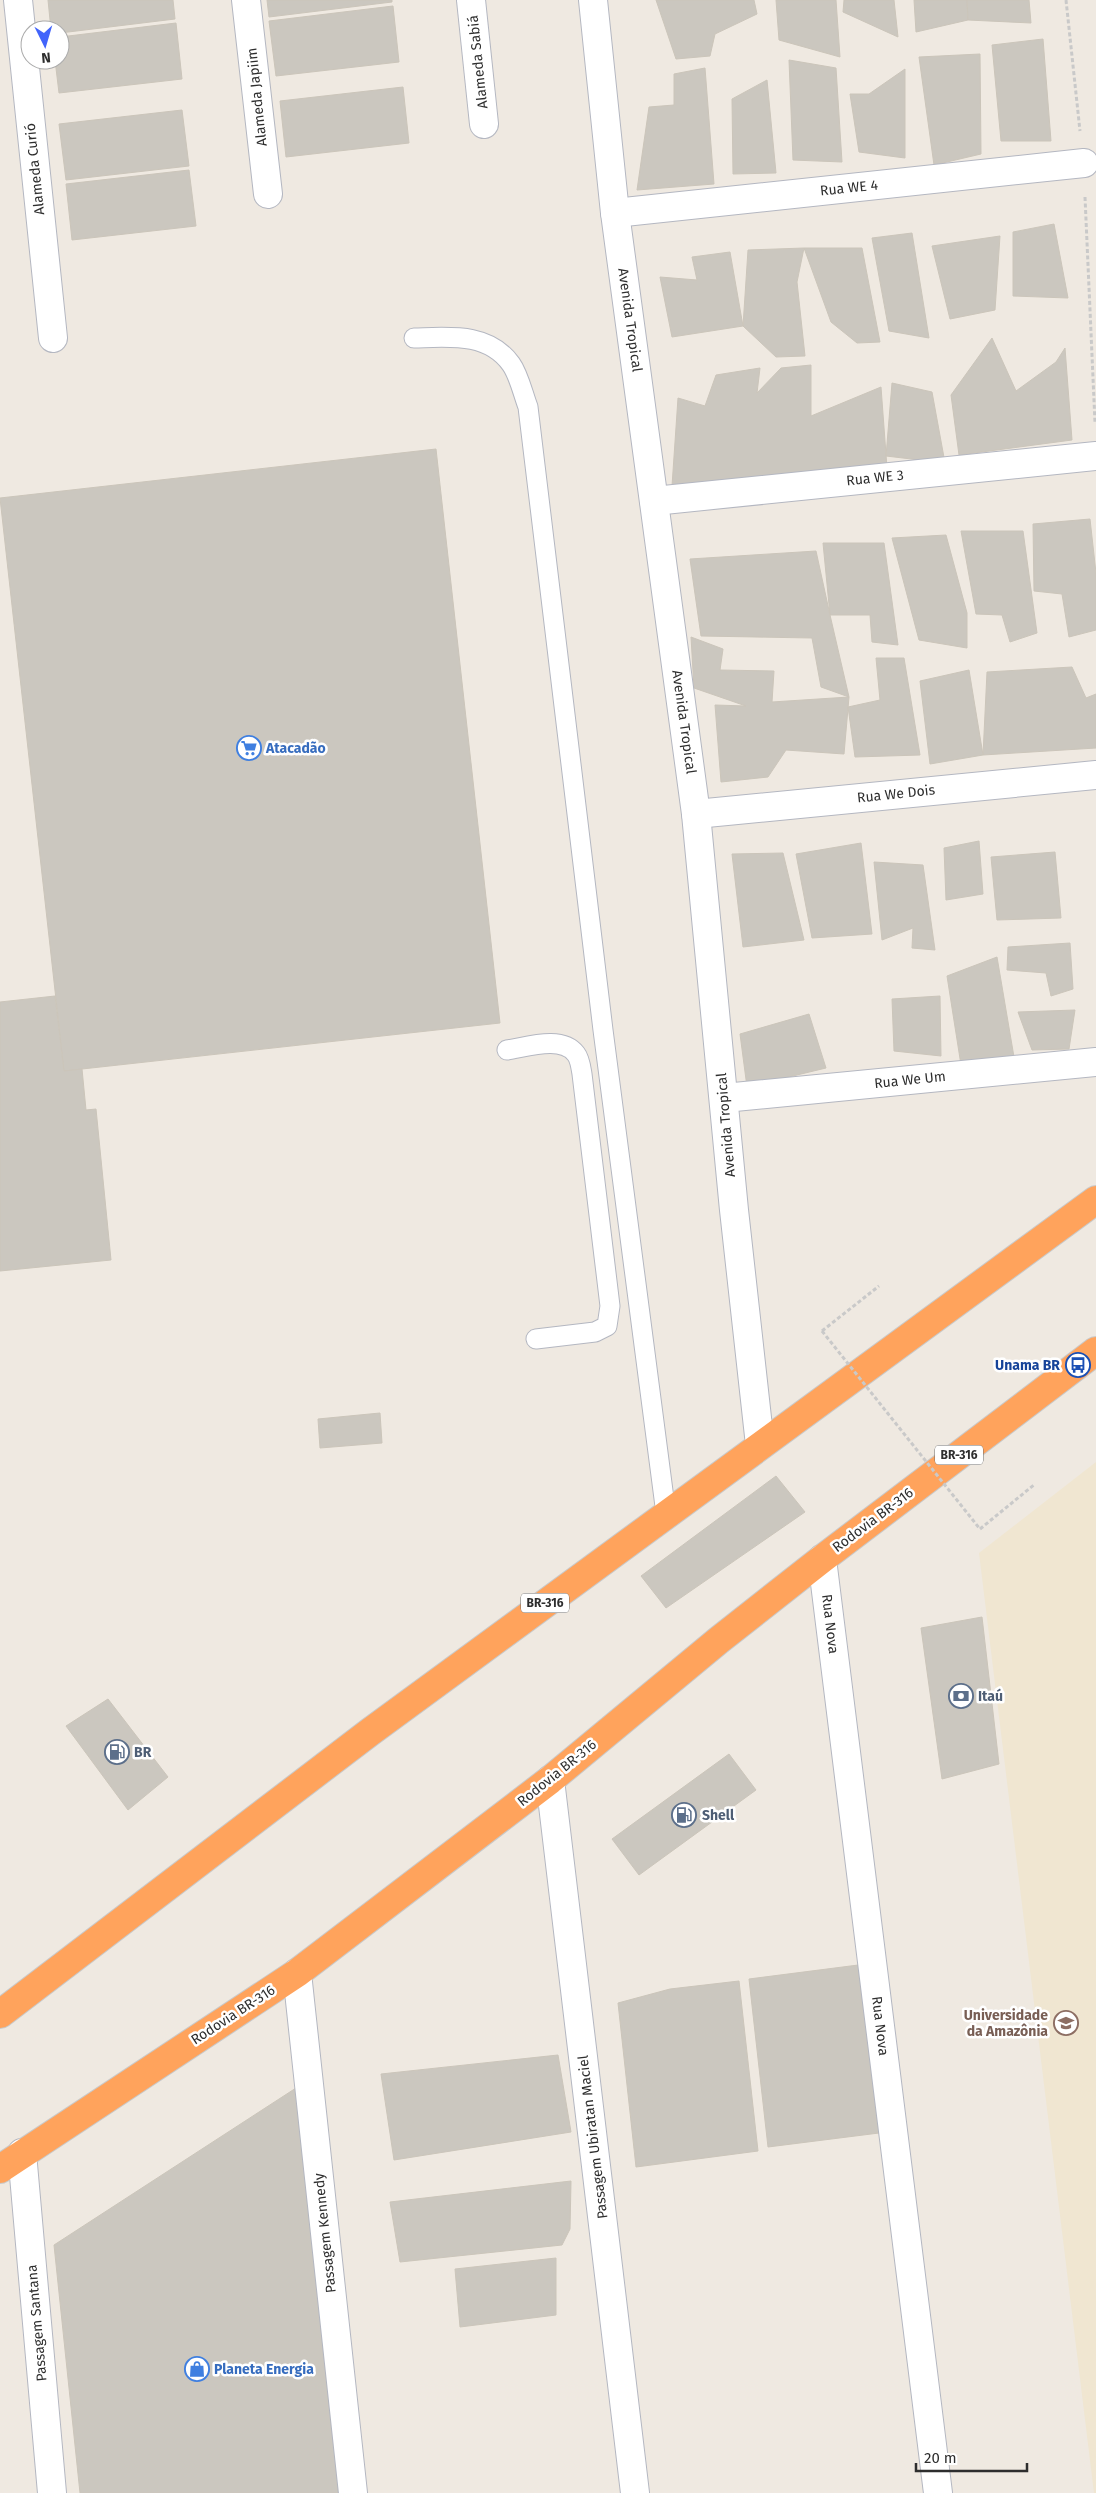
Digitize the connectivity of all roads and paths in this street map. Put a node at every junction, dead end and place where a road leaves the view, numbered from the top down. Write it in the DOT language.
graph roads {
  1 [pos="18,0"];
  2 [pos="246,0"];
  3 [pos="471,0"];
  4 [pos="592,0"];
  5 [pos="1066,0"];
  6 [pos="484,124"];
  7 [pos="1084,163"];
  8 [pos="268,194"];
  9 [pos="615,213"];
  10 [pos="53,338"];
  11 [pos="414,338"];
  12 [pos="1095,428"];
  13 [pos="1096,456"];
  14 [pos="654,501"];
  15 [pos="1096,775"];
  16 [pos="696,814"];
  17 [pos="507,1050"];
  18 [pos="1096,1062"];
  19 [pos="724,1098"];
  20 [pos="1096,1200"];
  21 [pos="879,1286"];
  22 [pos="536,1339"];
  23 [pos="1096,1351"];
  24 [pos="760,1445"];
  25 [pos="1036,1484"];
  26 [pos="666,1514"];
  27 [pos="822,1559"];
  28 [pos="550,1780"];
  29 [pos="297,1973"];
  30 [pos="0,2014"];
  31 [pos="22,2153"];
  32 [pos="0,2169"];
  33 [pos="52,2493"];
  34 [pos="353,2493"];
  35 [pos="635,2493"];
  36 [pos="938,2493"];
  1 -- 10 [label="street, Alameda Curió"];
  2 -- 8 [label="street, Alameda Japiim"];
  3 -- 6 [label="street, Alameda Sabiá"];
  4 -- 9 [label="street, Avenida Tropical"];
  5 -- 7 [label="path"];
  7 -- 9 [label="street, Rua WE 4"];
  7 -- 12 [label="path"];
  9 -- 14 [label="street, Avenida Tropical"];
  11 -- 26 [label="lane"];
  13 -- 14 [label="street, Rua WE 3"];
  14 -- 16 [label="street, Avenida Tropical"];
  15 -- 16 [label="street, Rua We Dois"];
  16 -- 19 [label="street, Avenida Tropical"];
  17 -- 22 [label="lane"];
  18 -- 19 [label="street, Rua We Um"];
  19 -- 24 [label="street, Avenida Tropical"];
  20 -- 24 [label="highway, BR-316"];
  21 -- 25 [label="path, bridge"];
  23 -- 27 [label="highway, Rodovia BR-316 / BR-316"];
  24 -- 26 [label="highway, BR-316"];
  26 -- 30 [label="highway, BR-316"];
  27 -- 28 [label="highway, Rodovia BR-316 / BR-316"];
  27 -- 36 [label="street, Rua Nova"];
  28 -- 29 [label="highway, Rodovia BR-316 / BR-316"];
  28 -- 35 [label="street, Passagem Ubiratan Maciel"];
  29 -- 31 [label="highway, Rodovia BR-316 / BR-316"];
  29 -- 34 [label="street, Passagem Kennedy"];
  31 -- 32 [label="highway, Rodovia BR-316 / BR-316"];
  31 -- 33 [label="street, Passagem Santana"];
}
